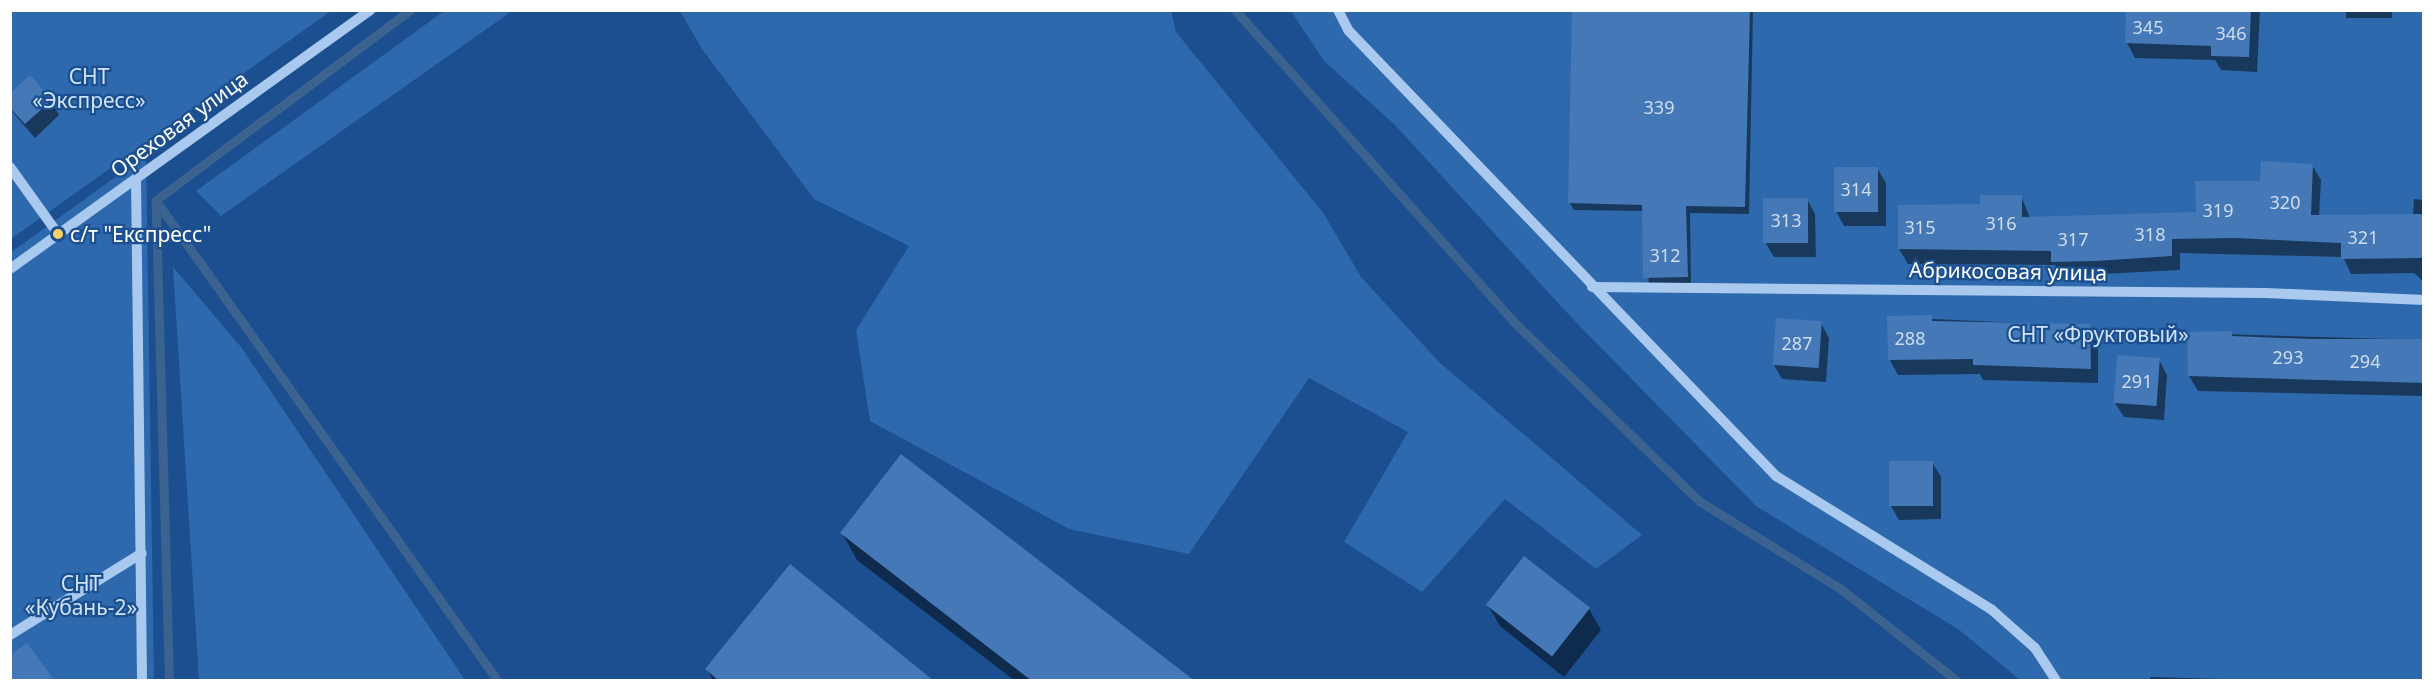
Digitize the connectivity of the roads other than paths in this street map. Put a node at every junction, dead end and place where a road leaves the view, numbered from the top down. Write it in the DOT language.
graph roads {
  1 [pos="371,10"];
  2 [pos="1338,10"];
  3 [pos="10,166"];
  4 [pos="136,179"];
  5 [pos="58,234"];
  6 [pos="10,269"];
  7 [pos="1592,287"];
  8 [pos="2424,300"];
  9 [pos="142,553"];
  10 [pos="10,635"];
  11 [pos="142,681"];
  12 [pos="2056,681"];
  1 -- 4 [label="street, Ореховая улица"];
  2 -- 7 [label="street"];
  3 -- 5 [label="street"];
  4 -- 5 [label="street, Ореховая улица"];
  4 -- 9 [label="street"];
  5 -- 6 [label="street, Ореховая улица"];
  7 -- 8 [label="street, Абрикосовая улица"];
  7 -- 12 [label="street"];
  9 -- 10 [label="street"];
  9 -- 11 [label="street"];
}
